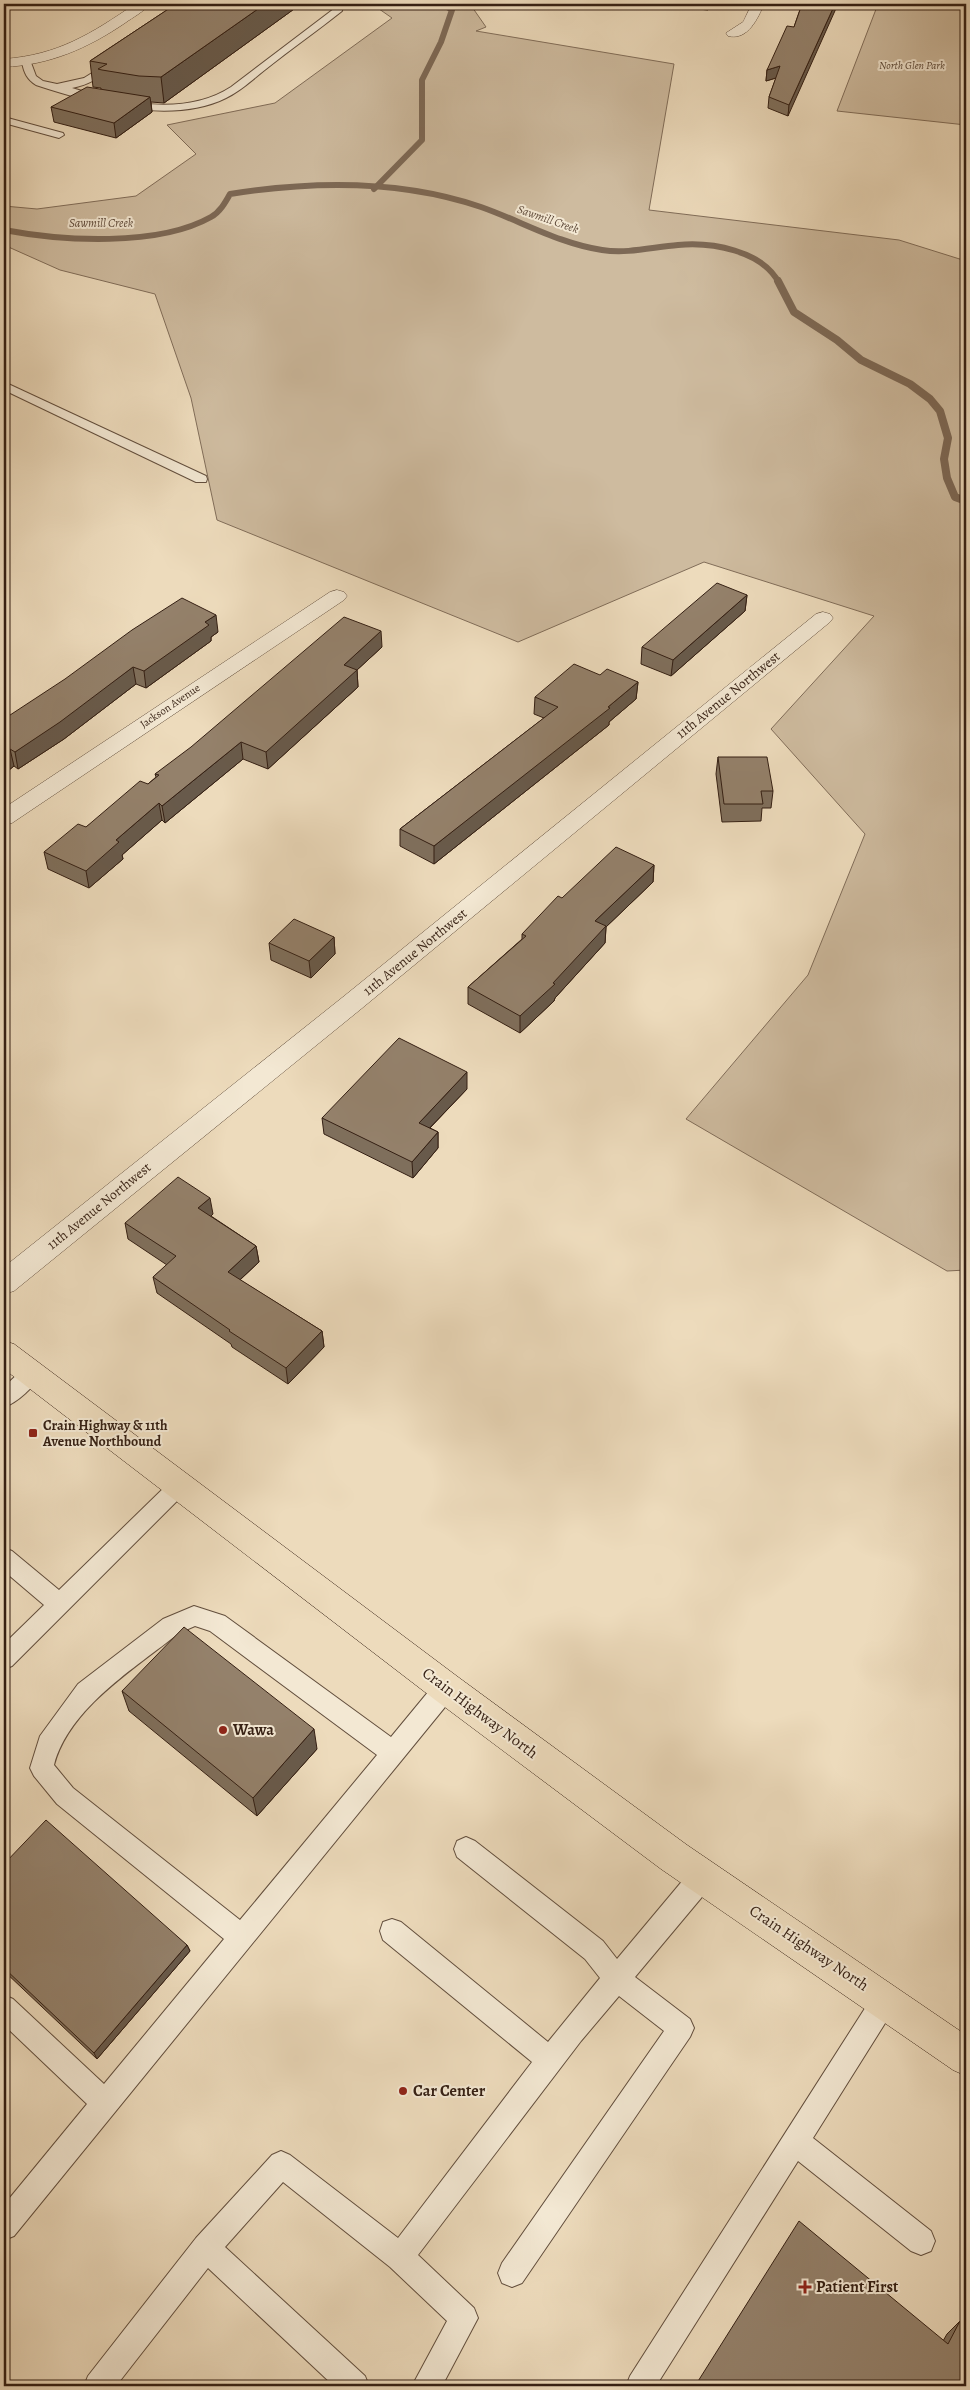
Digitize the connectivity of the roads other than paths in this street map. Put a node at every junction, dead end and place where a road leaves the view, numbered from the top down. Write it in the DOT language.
graph roads {
  1 [pos="143,4"];
  2 [pos="339,4"];
  3 [pos="758,4"];
  4 [pos="733,33"];
  5 [pos="122,57"];
  6 [pos="27,62"];
  7 [pos="4,63"];
  8 [pos="55,86"];
  9 [pos="4,120"];
  10 [pos="58,135"];
  11 [pos="4,386"];
  12 [pos="201,479"];
  13 [pos="338,596"];
  14 [pos="823,618"];
  15 [pos="4,818"];
  16 [pos="4,1284"];
  17 [pos="4,1353"];
  18 [pos="32,1374"];
  19 [pos="4,1399"];
  20 [pos="179,1486"];
  21 [pos="4,1558"];
  22 [pos="59,1604"];
  23 [pos="4,1659"];
  24 [pos="446,1688"];
  25 [pos="393,1753"];
  26 [pos="466,1849"];
  27 [pos="703,1876"];
  28 [pos="392,1931"];
  29 [pos="242,1937"];
  30 [pos="616,1978"];
  31 [pos="885,2000"];
  32 [pos="4,2008"];
  33 [pos="966,2057"];
  34 [pos="551,2061"];
  35 [pos="105,2103"];
  36 [pos="796,2141"];
  37 [pos="4,2226"];
  38 [pos="921,2241"];
  39 [pos="206,2248"];
  40 [pos="400,2257"];
  41 [pos="512,2273"];
  42 [pos="98,2386"];
  43 [pos="355,2386"];
  44 [pos="426,2386"];
  45 [pos="640,2386"];
  1 -- 6 [label="street"];
  2 -- 8 [label="lane"];
  3 -- 4 [label="street"];
  5 -- 8 [label="lane"];
  6 -- 7 [label="street"];
  6 -- 8 [label="lane"];
  9 -- 10 [label="lane"];
  11 -- 12 [label="lane"];
  13 -- 15 [label="street, Jackson Avenue"];
  14 -- 16 [label="street, 11th Avenue Northwest"];
  17 -- 18 [label="main road, Crain Highway North"];
  18 -- 19 [label="lane"];
  18 -- 20 [label="main road, Crain Highway North"];
  20 -- 22 [label="lane"];
  20 -- 24 [label="main road, Crain Highway North"];
  21 -- 22 [label="lane"];
  22 -- 23 [label="lane"];
  24 -- 25 [label="lane"];
  24 -- 27 [label="main road, Crain Highway North"];
  25 -- 29 [label="lane"];
  25 -- 29 [label="lane"];
  26 -- 30 [label="lane"];
  27 -- 30 [label="lane"];
  27 -- 31 [label="main road, Crain Highway North"];
  28 -- 34 [label="lane"];
  29 -- 35 [label="lane"];
  30 -- 34 [label="lane"];
  30 -- 41 [label="lane"];
  31 -- 33 [label="main road, Crain Highway North"];
  31 -- 36 [label="lane"];
  32 -- 35 [label="lane"];
  34 -- 40 [label="lane"];
  35 -- 37 [label="lane"];
  36 -- 38 [label="lane"];
  36 -- 45 [label="lane"];
  39 -- 40 [label="lane"];
  39 -- 42 [label="lane"];
  39 -- 43 [label="lane"];
  40 -- 44 [label="lane"];
}
